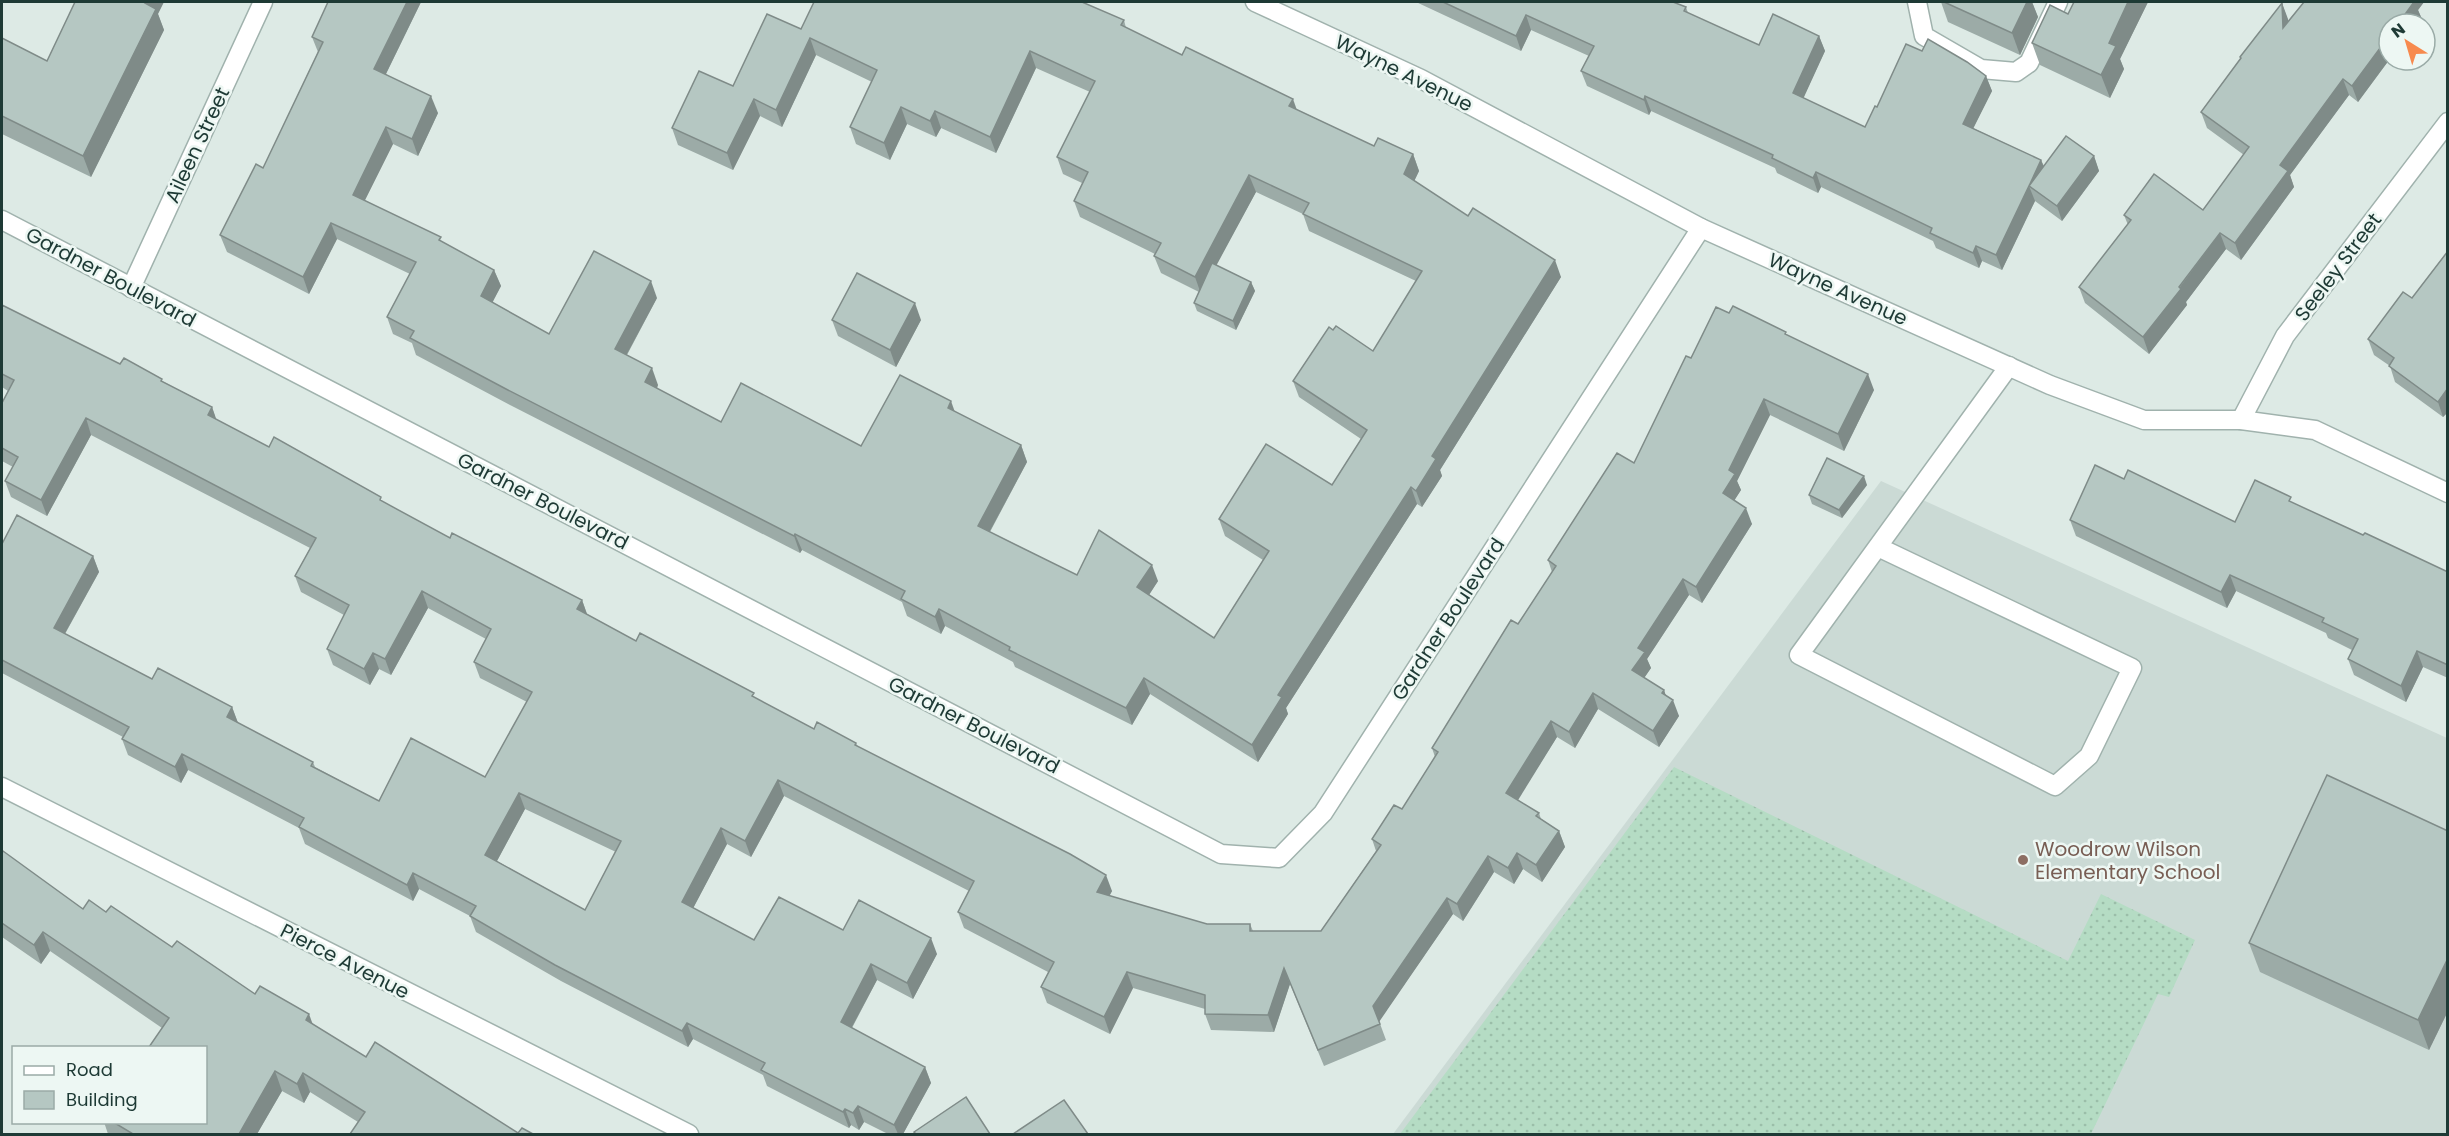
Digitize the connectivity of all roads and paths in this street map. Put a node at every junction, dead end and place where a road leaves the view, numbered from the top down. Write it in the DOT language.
graph roads {
  1 [pos="263,2"];
  2 [pos="1255,2"];
  3 [pos="1917,2"];
  4 [pos="2058,2"];
  5 [pos="2448,122"];
  6 [pos="2,220"];
  7 [pos="1701,228"];
  8 [pos="131,288"];
  9 [pos="2009,366"];
  10 [pos="2241,420"];
  11 [pos="2448,493"];
  12 [pos="1878,547"];
  13 [pos="2,787"];
  14 [pos="689,1134"];
  1 -- 8 [label="street, Aileen Street"];
  2 -- 7 [label="street, Wayne Avenue"];
  3 -- 4 [label="street"];
  5 -- 10 [label="street, Seeley Street"];
  6 -- 8 [label="street, Gardner Boulevard"];
  7 -- 8 [label="street, Gardner Boulevard"];
  7 -- 9 [label="street, Wayne Avenue"];
  9 -- 10 [label="street, Wayne Avenue"];
  9 -- 12 [label="street"];
  10 -- 11 [label="street, Wayne Avenue"];
  12 -- 12 [label="street"];
  13 -- 14 [label="street, Pierce Avenue"];
}
